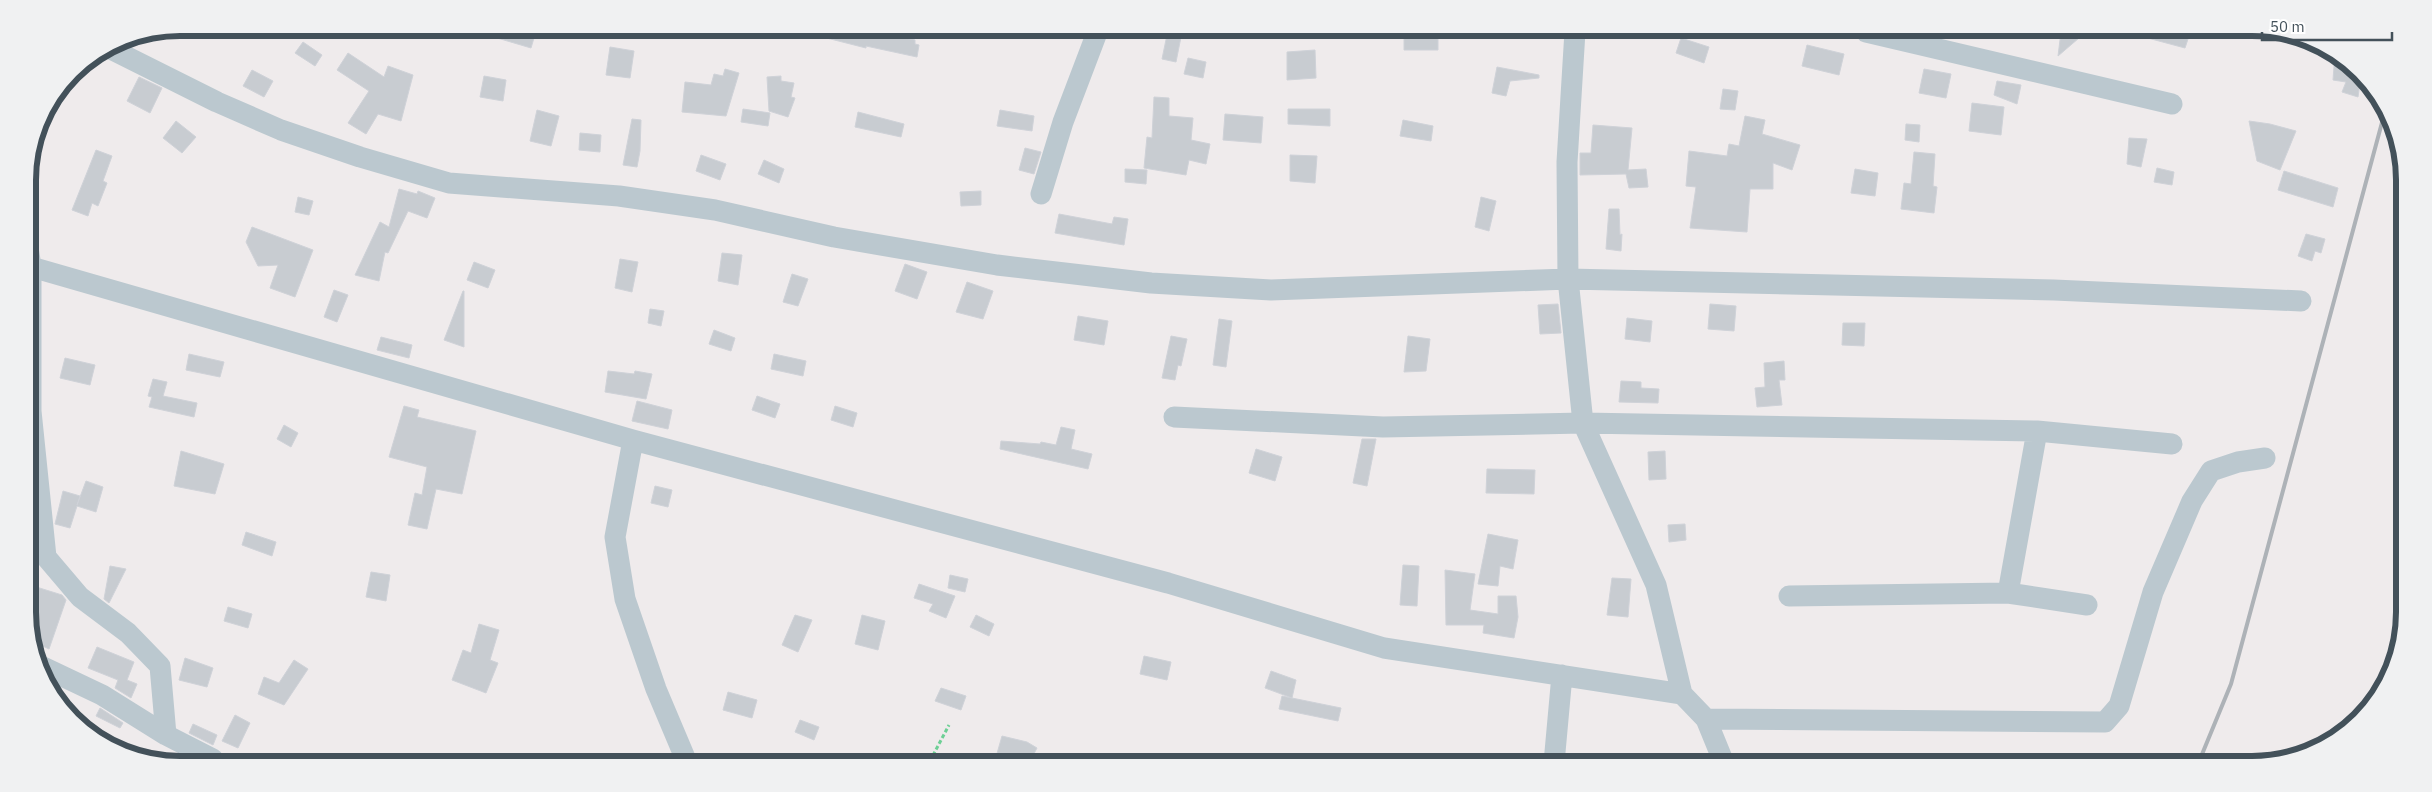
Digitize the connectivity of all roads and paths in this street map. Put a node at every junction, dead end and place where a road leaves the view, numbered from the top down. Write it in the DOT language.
graph roads {
  1 [pos="1096,36"];
  2 [pos="1575,36"];
  3 [pos="1883,36"];
  4 [pos="116,52"];
  5 [pos="2172,104"];
  6 [pos="1041,194"];
  7 [pos="37,262"];
  8 [pos="1568,279"];
  9 [pos="2301,301"];
  10 [pos="1174,417"];
  11 [pos="1583,423"];
  12 [pos="2037,431"];
  13 [pos="633,440"];
  14 [pos="2172,444"];
  15 [pos="2264,458"];
  16 [pos="36,463"];
  17 [pos="2008,592"];
  18 [pos="1789,596"];
  19 [pos="2087,605"];
  20 [pos="49,670"];
  21 [pos="1562,675"];
  22 [pos="1682,694"];
  23 [pos="1706,719"];
  24 [pos="949,725"];
  25 [pos="166,735"];
  26 [pos="1555,755"];
  27 [pos="1721,755"];
  28 [pos="207,756"];
  29 [pos="684,756"];
  30 [pos="933,756"];
  1 -- 6 [label="street"];
  2 -- 8 [label="street"];
  3 -- 5 [label="street"];
  4 -- 8 [label="street"];
  7 -- 13 [label="street"];
  8 -- 9 [label="street"];
  8 -- 11 [label="street"];
  10 -- 11 [label="street"];
  11 -- 12 [label="street"];
  11 -- 22 [label="street"];
  12 -- 14 [label="street"];
  12 -- 17 [label="street"];
  13 -- 21 [label="street"];
  13 -- 29 [label="street"];
  15 -- 23 [label="street"];
  16 -- 25 [label="street"];
  17 -- 18 [label="street"];
  17 -- 19 [label="street"];
  20 -- 25 [label="street"];
  21 -- 22 [label="street"];
  21 -- 26 [label="street"];
  22 -- 23 [label="street"];
  23 -- 27 [label="street"];
  24 -- 30 [label="path"];
  25 -- 28 [label="street"];
}
